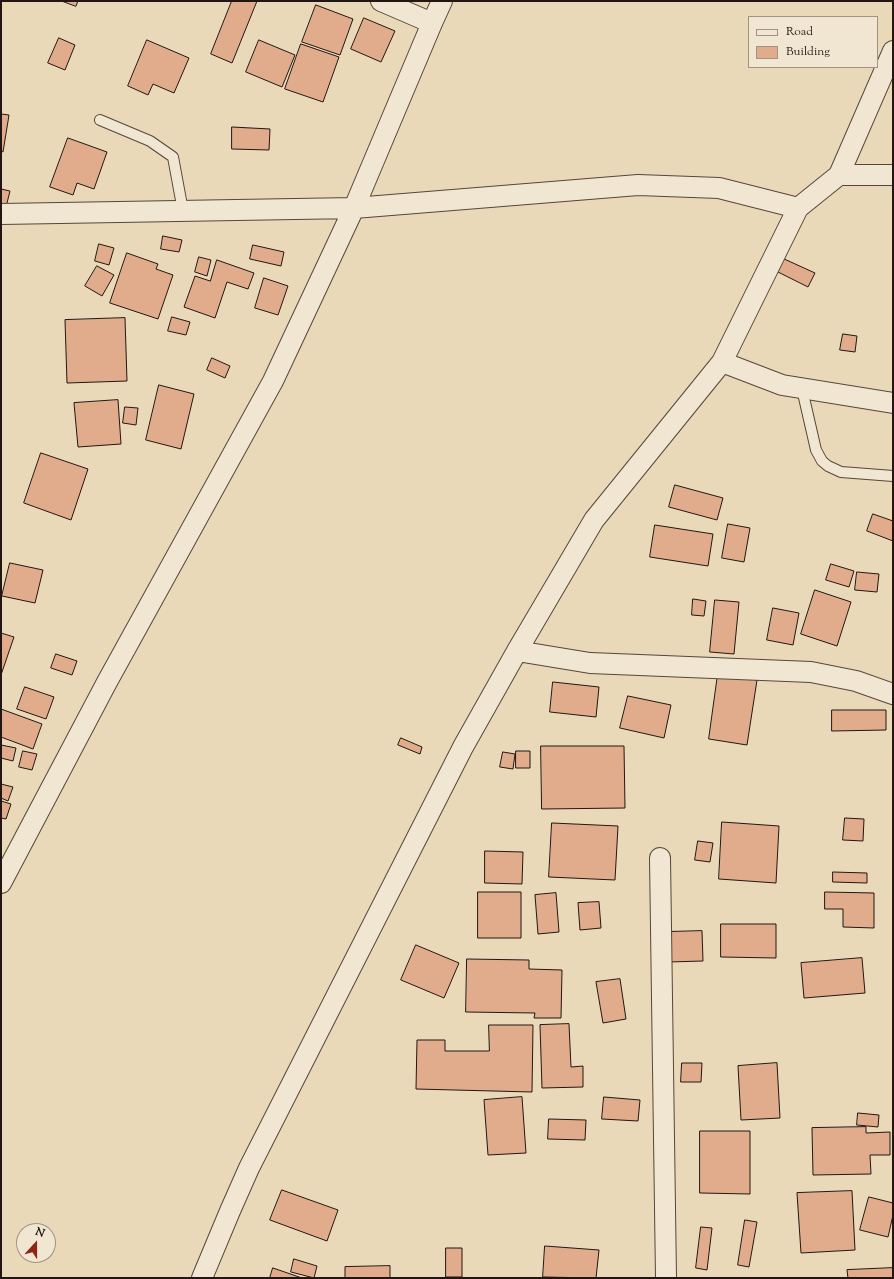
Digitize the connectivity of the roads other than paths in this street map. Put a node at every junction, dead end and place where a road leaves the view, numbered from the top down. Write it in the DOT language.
graph roads {
  1 [pos="381,1"];
  2 [pos="442,1"];
  3 [pos="432,23"];
  4 [pos="893,51"];
  5 [pos="100,120"];
  6 [pos="893,175"];
  7 [pos="839,176"];
  8 [pos="354,208"];
  9 [pos="798,208"];
  10 [pos="183,211"];
  11 [pos="1,214"];
  12 [pos="722,362"];
  13 [pos="802,389"];
  14 [pos="893,403"];
  15 [pos="893,476"];
  16 [pos="517,651"];
  17 [pos="893,694"];
  18 [pos="660,858"];
  19 [pos="1,882"];
  20 [pos="202,1278"];
  21 [pos="666,1278"];
  1 -- 3 [label="street"];
  2 -- 3 [label="street"];
  3 -- 8 [label="street"];
  4 -- 7 [label="street"];
  5 -- 10 [label="lane"];
  6 -- 7 [label="street"];
  7 -- 9 [label="street"];
  8 -- 9 [label="street"];
  8 -- 10 [label="street"];
  8 -- 19 [label="street"];
  9 -- 12 [label="street"];
  10 -- 11 [label="street"];
  12 -- 13 [label="street"];
  12 -- 16 [label="street"];
  13 -- 14 [label="street"];
  13 -- 15 [label="lane"];
  16 -- 17 [label="street"];
  16 -- 20 [label="street"];
  18 -- 21 [label="street"];
}
